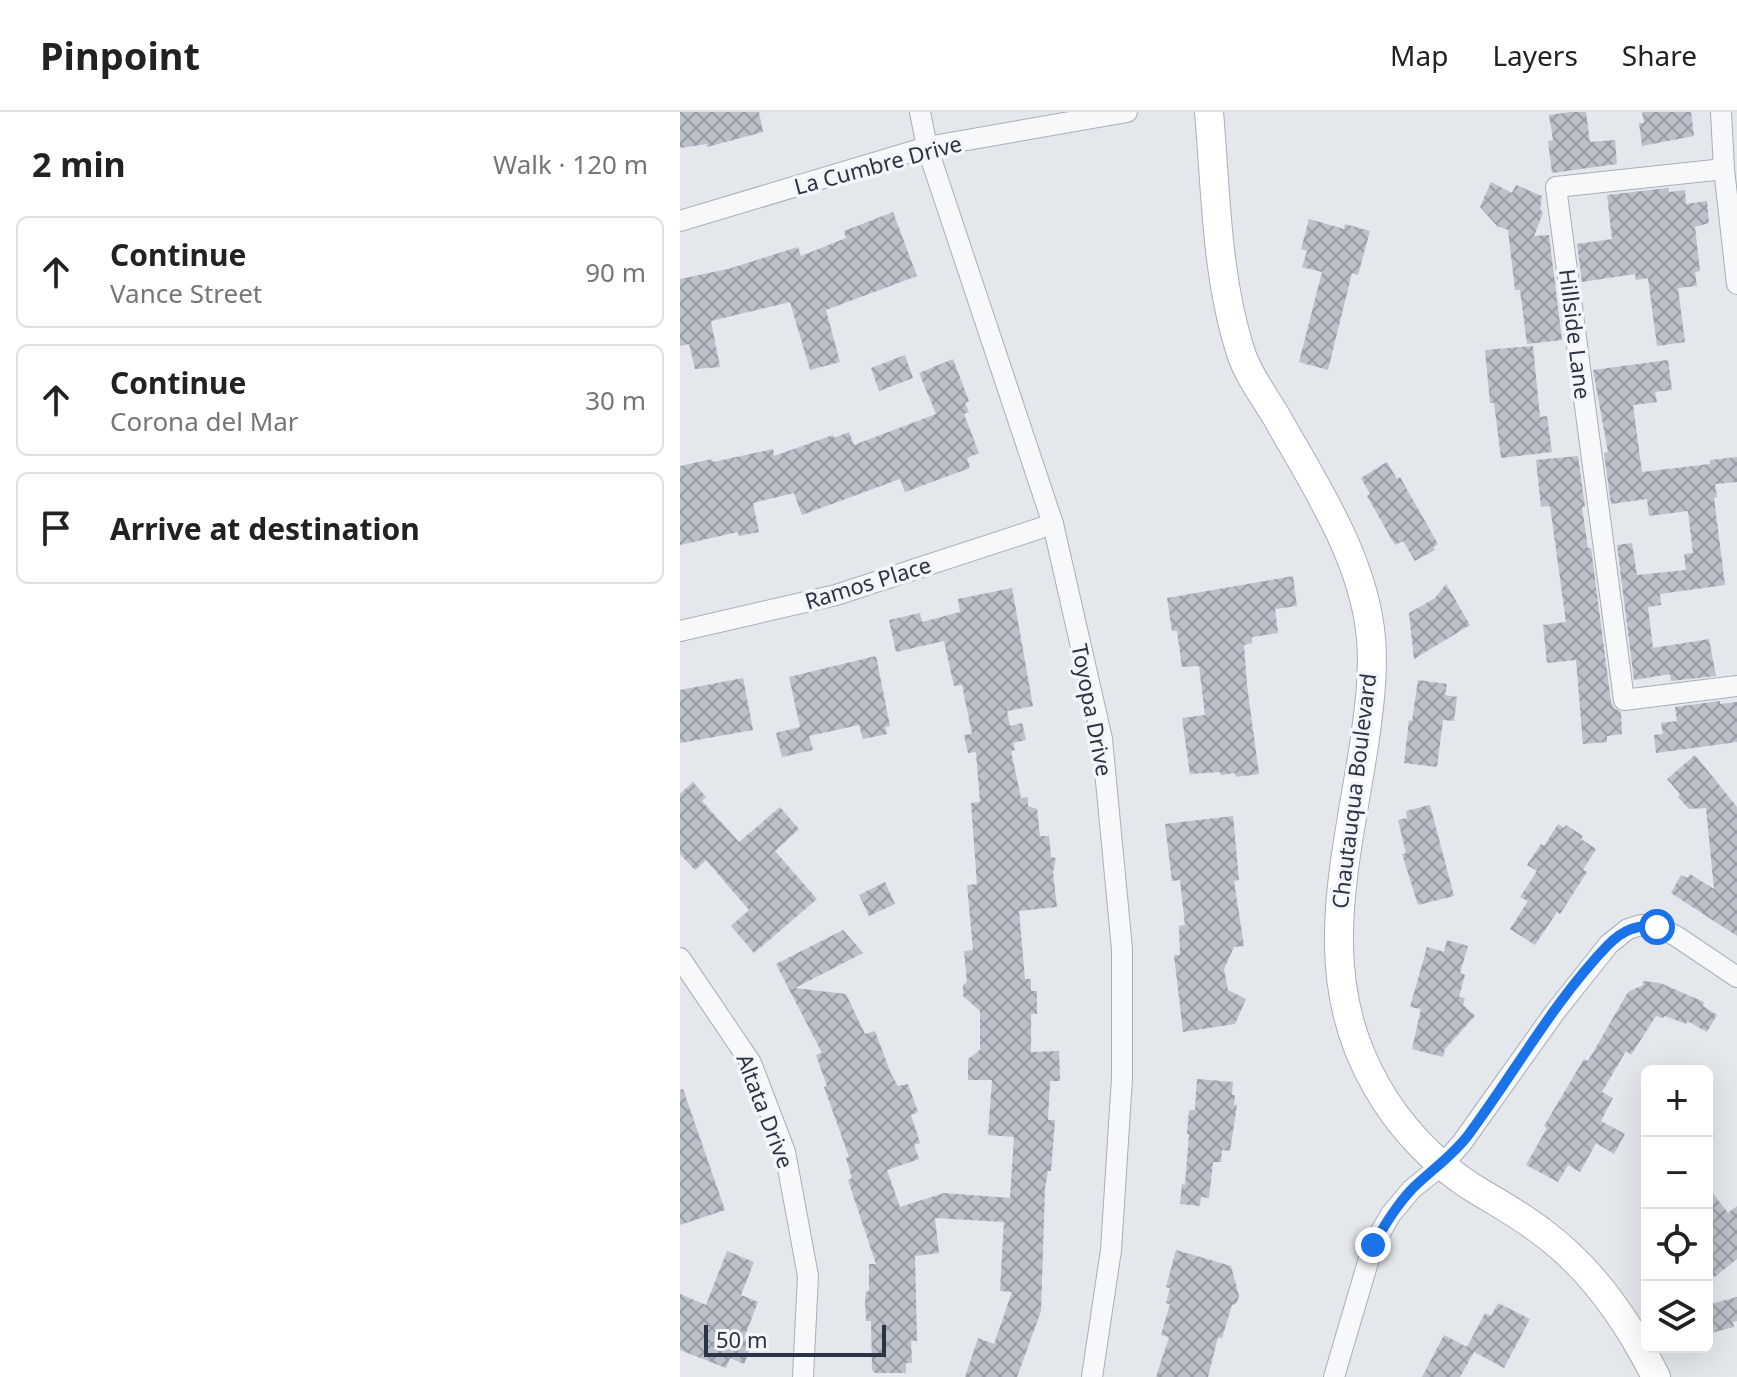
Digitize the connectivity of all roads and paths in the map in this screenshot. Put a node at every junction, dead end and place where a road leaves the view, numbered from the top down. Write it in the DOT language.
graph roads {
  1 [pos="920,112"];
  2 [pos="1127,112"];
  3 [pos="1209,112"];
  4 [pos="1721,112"];
  5 [pos="927,147"];
  6 [pos="1724,169"];
  7 [pos="680,221"];
  8 [pos="1737,284"];
  9 [pos="1053,524"];
  10 [pos="680,631"];
  11 [pos="1737,686"];
  12 [pos="680,958"];
  13 [pos="1737,977"];
  14 [pos="1442,1165"];
  15 [pos="803,1377"];
  16 [pos="1092,1377"];
  17 [pos="1334,1377"];
  18 [pos="1656,1377"];
  1 -- 5 [label="street, Toyopa Drive"];
  2 -- 5 [label="street, La Cumbre Drive"];
  3 -- 14 [label="street, Chautauqua Boulevard"];
  4 -- 6 [label="street"];
  5 -- 7 [label="street, La Cumbre Drive"];
  5 -- 9 [label="street, Toyopa Drive"];
  6 -- 8 [label="street"];
  6 -- 11 [label="street, Hillside Lane"];
  9 -- 10 [label="street, Ramos Place"];
  9 -- 16 [label="street, Toyopa Drive"];
  12 -- 15 [label="street, Altata Drive"];
  13 -- 14 [label="street"];
  14 -- 17 [label="street"];
  14 -- 18 [label="street, Chautauqua Boulevard"];
}
